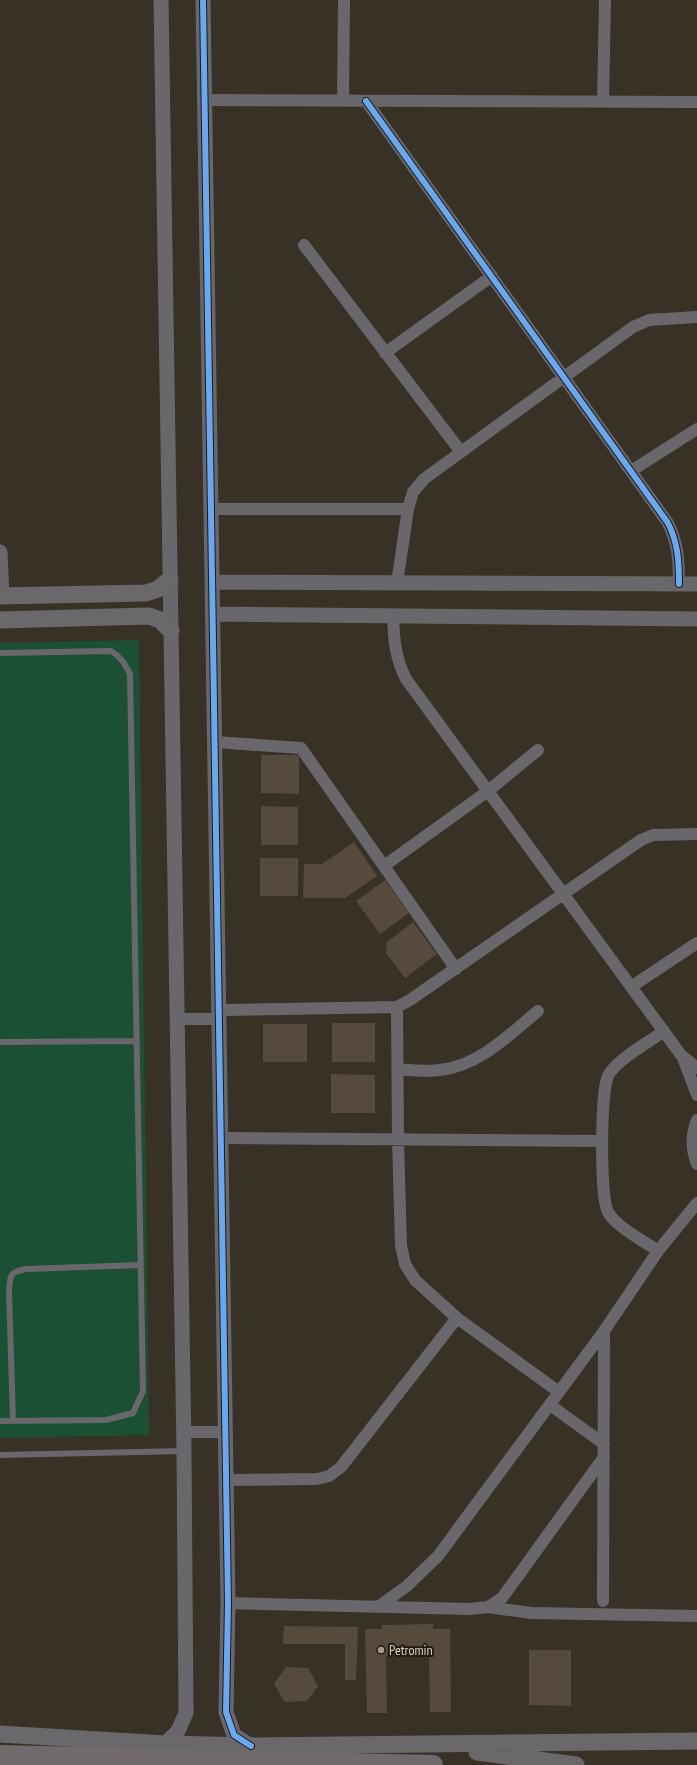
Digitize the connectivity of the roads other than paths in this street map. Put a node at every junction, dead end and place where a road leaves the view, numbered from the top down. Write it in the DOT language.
graph roads {
  1 [pos="161,0"];
  2 [pos="203,0"];
  3 [pos="344,0"];
  4 [pos="605,0"];
  5 [pos="205,100"];
  6 [pos="343,101"];
  7 [pos="366,101"];
  8 [pos="603,102"];
  9 [pos="697,102"];
  10 [pos="304,245"];
  11 [pos="492,276"];
  12 [pos="697,318"];
  13 [pos="385,353"];
  14 [pos="564,377"];
  15 [pos="697,429"];
  16 [pos="461,452"];
  17 [pos="631,471"];
  18 [pos="211,509"];
  19 [pos="408,509"];
  20 [pos="0,552"];
  21 [pos="170,579"];
  22 [pos="212,582"];
  23 [pos="397,583"];
  24 [pos="679,584"];
  25 [pos="697,584"];
  26 [pos="1,596"];
  27 [pos="213,614"];
  28 [pos="393,616"];
  29 [pos="697,619"];
  30 [pos="0,620"];
  31 [pos="171,630"];
  32 [pos="0,653"];
  33 [pos="215,742"];
  34 [pos="538,750"];
  35 [pos="488,790"];
  36 [pos="697,834"];
  37 [pos="384,866"];
  38 [pos="563,894"];
  39 [pos="697,943"];
  40 [pos="456,968"];
  41 [pos="631,987"];
  42 [pos="397,1007"];
  43 [pos="538,1011"];
  44 [pos="219,1015"];
  45 [pos="177,1019"];
  46 [pos="664,1031"];
  47 [pos="136,1041"];
  48 [pos="0,1042"];
  49 [pos="682,1055"];
  50 [pos="697,1068"];
  51 [pos="398,1069"];
  52 [pos="697,1095"];
  53 [pos="697,1120"];
  54 [pos="221,1138"];
  55 [pos="398,1140"];
  56 [pos="602,1141"];
  57 [pos="697,1164"];
  58 [pos="697,1203"];
  59 [pos="658,1251"];
  60 [pos="140,1265"];
  61 [pos="457,1318"];
  62 [pos="604,1331"];
  63 [pos="560,1392"];
  64 [pos="550,1405"];
  65 [pos="0,1421"];
  66 [pos="13,1421"];
  67 [pos="184,1432"];
  68 [pos="226,1432"];
  69 [pos="604,1444"];
  70 [pos="184,1451"];
  71 [pos="0,1455"];
  72 [pos="604,1457"];
  73 [pos="226,1480"];
  74 [pos="603,1601"];
  75 [pos="228,1603"];
  76 [pos="378,1607"];
  77 [pos="488,1607"];
  78 [pos="697,1616"];
  79 [pos="0,1734"];
  80 [pos="697,1741"];
  81 [pos="165,1744"];
  82 [pos="414,1744"];
  83 [pos="251,1746"];
  84 [pos="0,1755"];
  85 [pos="433,1765"];
  86 [pos="576,1765"];
  1 -- 21 [label="street"];
  2 -- 5 [label="street"];
  3 -- 6 [label="street"];
  4 -- 8 [label="street"];
  5 -- 6 [label="street"];
  5 -- 18 [label="street"];
  6 -- 7 [label="street"];
  7 -- 8 [label="street"];
  7 -- 11 [label="street"];
  8 -- 9 [label="street"];
  10 -- 13 [label="street"];
  11 -- 13 [label="street"];
  11 -- 14 [label="street"];
  12 -- 14 [label="street"];
  13 -- 16 [label="street"];
  14 -- 16 [label="street"];
  14 -- 17 [label="street"];
  15 -- 17 [label="street"];
  16 -- 19 [label="street"];
  17 -- 24 [label="street"];
  18 -- 19 [label="street"];
  18 -- 22 [label="street"];
  19 -- 23 [label="street"];
  20 -- 26 [label="street"];
  21 -- 26 [label="main road"];
  21 -- 31 [label="street"];
  22 -- 23 [label="street"];
  22 -- 27 [label="street"];
  23 -- 24 [label="street"];
  24 -- 25 [label="street"];
  27 -- 28 [label="street"];
  27 -- 33 [label="street"];
  28 -- 29 [label="street"];
  28 -- 35 [label="street"];
  30 -- 31 [label="main road"];
  31 -- 45 [label="street"];
  32 -- 47 [label="lane"];
  33 -- 37 [label="street"];
  33 -- 44 [label="street"];
  34 -- 35 [label="street"];
  35 -- 37 [label="street"];
  35 -- 38 [label="street"];
  36 -- 38 [label="street"];
  37 -- 40 [label="street"];
  38 -- 40 [label="street"];
  38 -- 41 [label="street"];
  39 -- 41 [label="street"];
  40 -- 42 [label="street"];
  41 -- 46 [label="street"];
  42 -- 44 [label="street"];
  42 -- 51 [label="street"];
  43 -- 51 [label="street"];
  44 -- 45 [label="street"];
  44 -- 54 [label="street"];
  45 -- 67 [label="street"];
  46 -- 49 [label="street"];
  46 -- 56 [label="street"];
  47 -- 48 [label="lane"];
  47 -- 60 [label="lane"];
  49 -- 50 [label="street"];
  49 -- 52 [label="street"];
  51 -- 55 [label="street"];
  53 -- 57 [label="street"];
  54 -- 55 [label="street"];
  54 -- 68 [label="street"];
  55 -- 56 [label="street"];
  55 -- 61 [label="street"];
  56 -- 59 [label="street"];
  58 -- 59 [label="street"];
  59 -- 62 [label="street"];
  60 -- 66 [label="lane"];
  60 -- 66 [label="lane"];
  61 -- 63 [label="street"];
  61 -- 73 [label="street"];
  62 -- 63 [label="street"];
  62 -- 69 [label="street"];
  63 -- 64 [label="street"];
  64 -- 69 [label="street"];
  64 -- 76 [label="street"];
  65 -- 66 [label="lane"];
  67 -- 68 [label="street"];
  67 -- 70 [label="street"];
  68 -- 73 [label="street"];
  69 -- 72 [label="street"];
  70 -- 71 [label="lane"];
  70 -- 81 [label="street"];
  72 -- 74 [label="street"];
  72 -- 77 [label="street"];
  73 -- 75 [label="street"];
  75 -- 76 [label="street"];
  75 -- 83 [label="street"];
  76 -- 77 [label="street"];
  77 -- 78 [label="street"];
  79 -- 81 [label="main road"];
  80 -- 82 [label="main road"];
  81 -- 83 [label="main road"];
  82 -- 83 [label="main road"];
  82 -- 86 [label="main road"];
  84 -- 85 [label="highway"];
}
